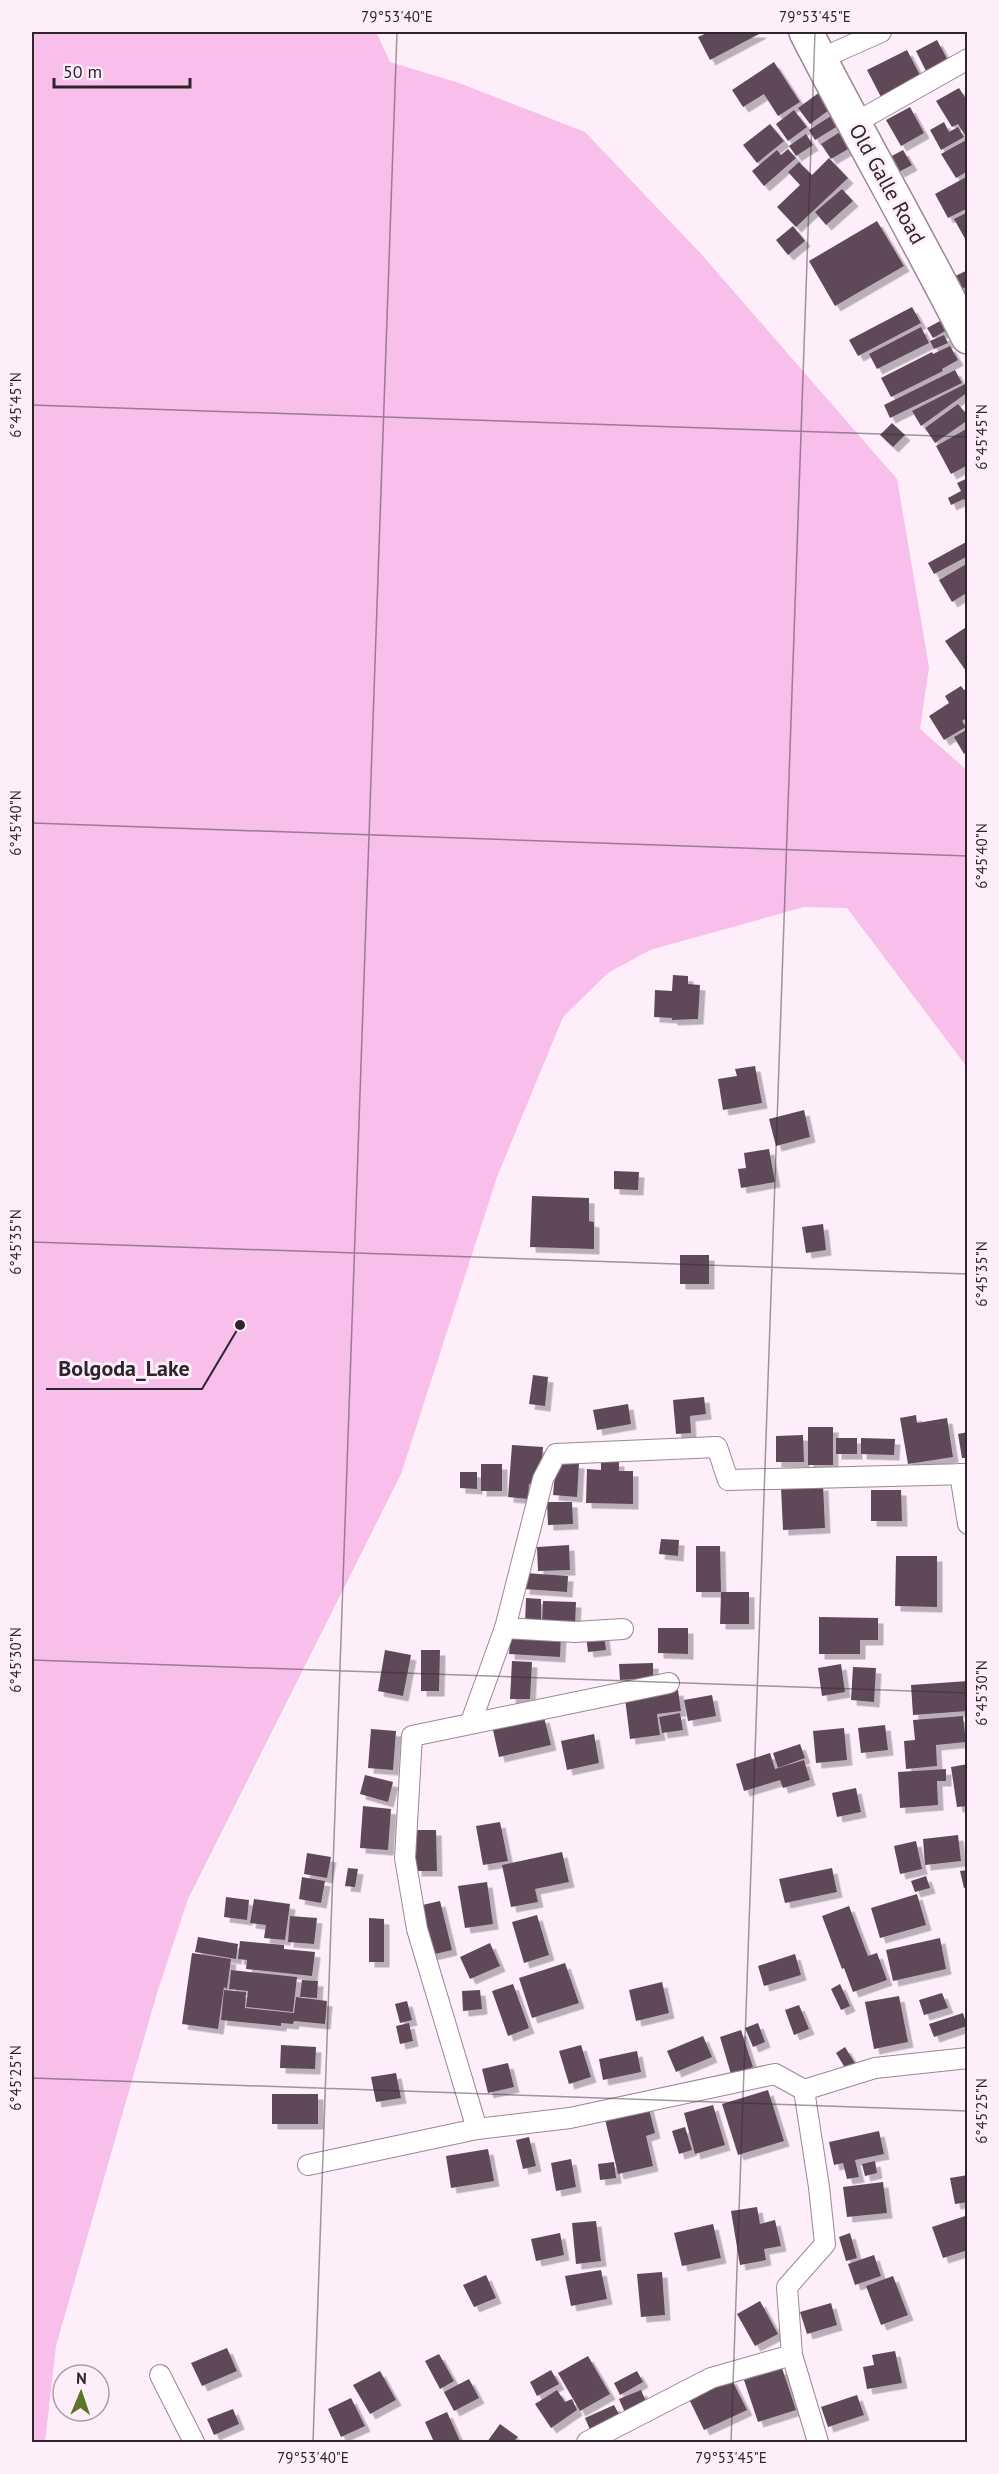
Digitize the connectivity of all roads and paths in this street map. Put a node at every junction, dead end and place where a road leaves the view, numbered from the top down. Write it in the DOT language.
graph roads {
  1 [pos="882,32"];
  2 [pos="813,45"];
  3 [pos="968,59"];
  4 [pos="853,124"];
  5 [pos="968,337"];
  6 [pos="964,1474"];
  7 [pos="968,1524"];
  8 [pos="505,1628"];
  9 [pos="623,1629"];
  10 [pos="669,1683"];
  11 [pos="471,1722"];
  12 [pos="968,2058"];
  13 [pos="804,2090"];
  14 [pos="477,2129"];
  15 [pos="308,2165"];
  16 [pos="792,2355"];
  17 [pos="159,2375"];
  18 [pos="194,2442"];
  19 [pos="586,2442"];
  20 [pos="818,2442"];
  1 -- 2 [label="street"];
  2 -- 4 [label="highway, Old Galle Road"];
  3 -- 4 [label="street"];
  4 -- 5 [label="highway, Old Galle Road"];
  6 -- 7 [label="street"];
  6 -- 8 [label="street"];
  8 -- 9 [label="street"];
  8 -- 11 [label="street"];
  10 -- 11 [label="street"];
  11 -- 14 [label="street"];
  12 -- 13 [label="street"];
  13 -- 14 [label="street"];
  13 -- 16 [label="street"];
  14 -- 15 [label="street"];
  16 -- 19 [label="street"];
  16 -- 20 [label="street"];
  17 -- 18 [label="street"];
}
